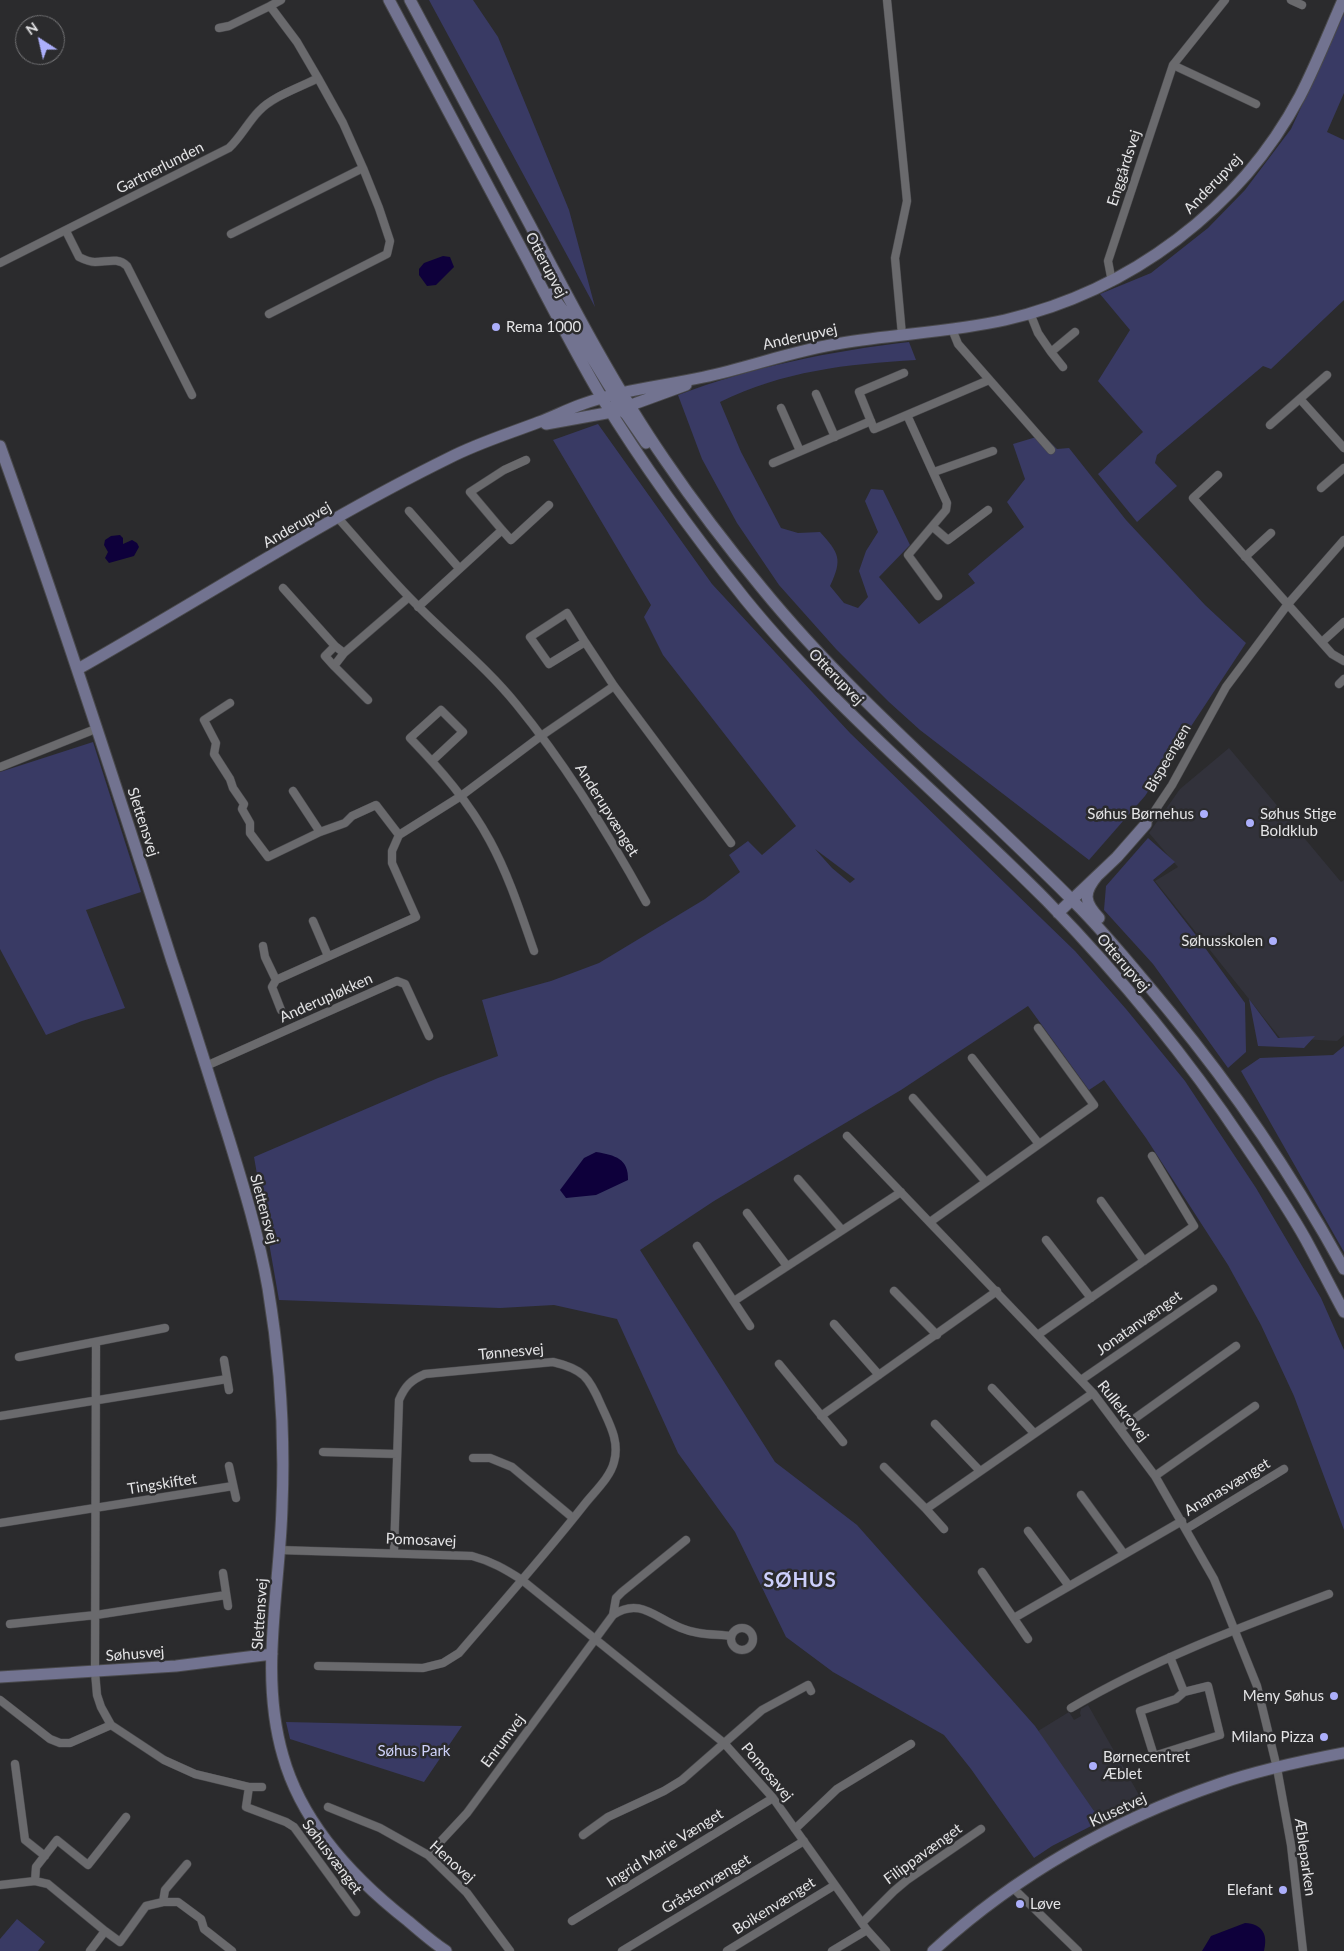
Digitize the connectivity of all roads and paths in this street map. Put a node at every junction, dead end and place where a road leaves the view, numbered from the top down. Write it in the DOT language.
graph roads {
  1 [pos="281,0"];
  2 [pos="389,0"];
  3 [pos="410,0"];
  4 [pos="887,0"];
  5 [pos="1225,0"];
  6 [pos="1291,0"];
  7 [pos="1343,0"];
  8 [pos="1302,5"];
  9 [pos="270,6"];
  10 [pos="219,28"];
  11 [pos="1174,65"];
  12 [pos="318,78"];
  13 [pos="1256,104"];
  14 [pos="363,168"];
  15 [pos="66,231"];
  16 [pos="231,234"];
  17 [pos="0,263"];
  18 [pos="531,267"];
  19 [pos="1112,282"];
  20 [pos="1030,313"];
  21 [pos="269,314"];
  22 [pos="952,329"];
  23 [pos="1075,332"];
  24 [pos="902,336"];
  25 [pos="1051,352"];
  26 [pos="1064,366"];
  27 [pos="904,373"];
  28 [pos="1326,375"];
  29 [pos="707,376"];
  30 [pos="989,380"];
  31 [pos="619,394"];
  32 [pos="816,394"];
  33 [pos="192,395"];
  34 [pos="602,398"];
  35 [pos="1300,399"];
  36 [pos="781,408"];
  37 [pos="621,409"];
  38 [pos="907,415"];
  39 [pos="871,421"];
  40 [pos="539,422"];
  41 [pos="1270,425"];
  42 [pos="835,436"];
  43 [pos="0,446"];
  44 [pos="1344,448"];
  45 [pos="1052,450"];
  46 [pos="800,451"];
  47 [pos="993,451"];
  48 [pos="526,460"];
  49 [pos="773,463"];
  50 [pos="1344,468"];
  51 [pos="934,472"];
  52 [pos="1218,475"];
  53 [pos="1321,488"];
  54 [pos="549,506"];
  55 [pos="988,510"];
  56 [pos="409,511"];
  57 [pos="338,518"];
  58 [pos="933,527"];
  59 [pos="502,530"];
  60 [pos="1271,533"];
  61 [pos="1344,540"];
  62 [pos="1245,557"];
  63 [pos="459,568"];
  64 [pos="283,588"];
  65 [pos="938,596"];
  66 [pos="409,597"];
  67 [pos="1288,604"];
  68 [pos="418,607"];
  69 [pos="1344,622"];
  70 [pos="585,642"];
  71 [pos="1322,642"];
  72 [pos="335,646"];
  73 [pos="344,653"];
  74 [pos="1344,661"];
  75 [pos="334,666"];
  76 [pos="78,670"];
  77 [pos="614,686"];
  78 [pos="368,700"];
  79 [pos="230,703"];
  80 [pos="98,728"];
  81 [pos="541,736"];
  82 [pos="432,761"];
  83 [pos="0,767"];
  84 [pos="293,791"];
  85 [pos="461,796"];
  86 [pos="1146,824"];
  87 [pos="320,832"];
  88 [pos="399,835"];
  89 [pos="731,842"];
  90 [pos="1096,876"];
  91 [pos="1072,900"];
  92 [pos="646,902"];
  93 [pos="1058,913"];
  94 [pos="313,921"];
  95 [pos="263,946"];
  96 [pos="534,951"];
  97 [pos="328,956"];
  98 [pos="276,980"];
  99 [pos="281,1010"];
  100 [pos="1169,1011"];
  101 [pos="1038,1028"];
  102 [pos="429,1036"];
  103 [pos="972,1058"];
  104 [pos="206,1066"];
  105 [pos="913,1098"];
  106 [pos="847,1136"];
  107 [pos="1039,1144"];
  108 [pos="1152,1156"];
  109 [pos="798,1179"];
  110 [pos="986,1182"];
  111 [pos="901,1192"];
  112 [pos="1102,1201"];
  113 [pos="747,1213"];
  114 [pos="930,1222"];
  115 [pos="842,1230"];
  116 [pos="1046,1240"];
  117 [pos="697,1246"];
  118 [pos="1144,1261"];
  119 [pos="787,1266"];
  120 [pos="1344,1269"];
  121 [pos="1213,1288"];
  122 [pos="894,1291"];
  123 [pos="997,1292"];
  124 [pos="1091,1298"];
  125 [pos="734,1301"];
  126 [pos="1344,1312"];
  127 [pos="834,1324"];
  128 [pos="750,1326"];
  129 [pos="165,1328"];
  130 [pos="1039,1334"];
  131 [pos="937,1335"];
  132 [pos="96,1342"];
  133 [pos="1236,1346"];
  134 [pos="19,1357"];
  135 [pos="224,1360"];
  136 [pos="779,1364"];
  137 [pos="879,1375"];
  138 [pos="227,1379"];
  139 [pos="1081,1380"];
  140 [pos="992,1388"];
  141 [pos="228,1390"];
  142 [pos="1093,1393"];
  143 [pos="96,1400"];
  144 [pos="1255,1406"];
  145 [pos="0,1416"];
  146 [pos="821,1416"];
  147 [pos="934,1424"];
  148 [pos="1120,1429"];
  149 [pos="1034,1433"];
  150 [pos="843,1442"];
  151 [pos="323,1452"];
  152 [pos="398,1454"];
  153 [pos="473,1458"];
  154 [pos="229,1466"];
  155 [pos="884,1467"];
  156 [pos="1284,1469"];
  157 [pos="980,1471"];
  158 [pos="1155,1476"];
  159 [pos="234,1486"];
  160 [pos="1081,1495"];
  161 [pos="236,1498"];
  162 [pos="95,1509"];
  163 [pos="926,1509"];
  164 [pos="573,1518"];
  165 [pos="0,1523"];
  166 [pos="1184,1525"];
  167 [pos="944,1529"];
  168 [pos="1028,1531"];
  169 [pos="686,1540"];
  170 [pos="279,1550"];
  171 [pos="394,1552"];
  172 [pos="1124,1554"];
  173 [pos="982,1572"];
  174 [pos="223,1573"];
  175 [pos="522,1580"];
  176 [pos="1070,1586"];
  177 [pos="1329,1594"];
  178 [pos="226,1595"];
  179 [pos="228,1606"];
  180 [pos="96,1615"];
  181 [pos="613,1615"];
  182 [pos="1014,1618"];
  183 [pos="10,1624"];
  184 [pos="1236,1631"];
  185 [pos="731,1636"];
  186 [pos="596,1639"];
  187 [pos="1028,1639"];
  188 [pos="272,1654"];
  189 [pos="1170,1657"];
  190 [pos="318,1666"];
  191 [pos="95,1672"];
  192 [pos="0,1677"];
  193 [pos="811,1691"];
  194 [pos="1184,1692"];
  195 [pos="0,1700"];
  196 [pos="1071,1708"];
  197 [pos="111,1725"];
  198 [pos="724,1743"];
  199 [pos="911,1744"];
  200 [pos="1344,1753"];
  201 [pos="15,1764"];
  202 [pos="1277,1768"];
  203 [pos="249,1787"];
  204 [pos="262,1787"];
  205 [pos="773,1798"];
  206 [pos="328,1807"];
  207 [pos="126,1817"];
  208 [pos="795,1829"];
  209 [pos="981,1829"];
  210 [pos="583,1835"];
  211 [pos="804,1841"];
  212 [pos="428,1855"];
  213 [pos="45,1856"];
  214 [pos="187,1864"];
  215 [pos="35,1881"];
  216 [pos="0,1885"];
  217 [pos="835,1885"];
  218 [pos="1013,1888"];
  219 [pos="163,1902"];
  220 [pos="356,1912"];
  221 [pos="572,1921"];
  222 [pos="864,1927"];
  223 [pos="105,1931"];
  224 [pos="90,1951"];
  225 [pos="232,1951"];
  226 [pos="446,1951"];
  227 [pos="510,1951"];
  228 [pos="622,1951"];
  229 [pos="728,1951"];
  230 [pos="832,1951"];
  231 [pos="886,1951"];
  232 [pos="933,1951"];
  233 [pos="1078,1951"];
  234 [pos="1303,1951"];
  1 -- 9 [label="street"];
  2 -- 18 [label="street, Otterupvej"];
  3 -- 31 [label="street, Otterupvej"];
  4 -- 24 [label="street"];
  5 -- 11 [label="street, Enggårdsvej"];
  6 -- 8 [label="street"];
  7 -- 19 [label="street, Anderupvej"];
  9 -- 10 [label="street"];
  9 -- 12 [label="street"];
  11 -- 13 [label="street"];
  11 -- 19 [label="street, Enggårdsvej"];
  12 -- 14 [label="street"];
  12 -- 15 [label="street, Gartnerlunden"];
  14 -- 16 [label="street"];
  14 -- 21 [label="street"];
  15 -- 17 [label="street, Gartnerlunden"];
  15 -- 33 [label="street"];
  18 -- 31 [label="street"];
  18 -- 34 [label="street, Otterupvej"];
  19 -- 20 [label="street, Anderupvej"];
  20 -- 22 [label="street, Anderupvej"];
  20 -- 25 [label="street"];
  22 -- 24 [label="street, Anderupvej"];
  22 -- 30 [label="street"];
  23 -- 25 [label="street"];
  24 -- 29 [label="street, Anderupvej"];
  25 -- 26 [label="street"];
  27 -- 39 [label="street"];
  28 -- 35 [label="street"];
  29 -- 31 [label="street, Anderupvej"];
  29 -- 37 [label="street, Anderupvej"];
  30 -- 38 [label="street"];
  30 -- 45 [label="street"];
  31 -- 34 [label="street, Anderupvej"];
  31 -- 37 [label="street"];
  32 -- 42 [label="street"];
  34 -- 37 [label="street, Otterupvej"];
  34 -- 40 [label="street, Anderupvej"];
  35 -- 41 [label="street"];
  35 -- 44 [label="street"];
  36 -- 46 [label="street"];
  37 -- 40 [label="street, Anderupvej"];
  37 -- 91 [label="street, Otterupvej"];
  37 -- 93 [label="street, Otterupvej"];
  38 -- 39 [label="street"];
  38 -- 51 [label="street"];
  39 -- 42 [label="street"];
  40 -- 57 [label="street, Anderupvej"];
  42 -- 46 [label="street"];
  43 -- 76 [label="street, Slettensvej"];
  46 -- 49 [label="street"];
  47 -- 51 [label="street"];
  48 -- 59 [label="street"];
  50 -- 53 [label="street"];
  51 -- 58 [label="street"];
  52 -- 62 [label="street"];
  54 -- 59 [label="street"];
  55 -- 58 [label="street"];
  56 -- 63 [label="street"];
  57 -- 66 [label="street, Anderupvænget"];
  57 -- 76 [label="street, Anderupvej"];
  58 -- 65 [label="street"];
  59 -- 63 [label="street"];
  60 -- 62 [label="street"];
  61 -- 67 [label="street, Bispeengen"];
  62 -- 67 [label="street"];
  63 -- 68 [label="street"];
  64 -- 72 [label="street"];
  66 -- 68 [label="street, Anderupvænget"];
  66 -- 73 [label="street"];
  67 -- 71 [label="street"];
  67 -- 86 [label="street, Bispeengen"];
  68 -- 81 [label="street, Anderupvænget"];
  69 -- 71 [label="street"];
  70 -- 70 [label="street"];
  70 -- 77 [label="street"];
  71 -- 74 [label="street"];
  72 -- 73 [label="street"];
  72 -- 75 [label="street"];
  73 -- 75 [label="street"];
  75 -- 78 [label="street"];
  76 -- 80 [label="street, Slettensvej"];
  77 -- 81 [label="street"];
  77 -- 89 [label="street"];
  79 -- 87 [label="street"];
  80 -- 83 [label="street"];
  80 -- 104 [label="street, Slettensvej"];
  81 -- 85 [label="street"];
  81 -- 92 [label="street, Anderupvænget"];
  82 -- 82 [label="street"];
  82 -- 85 [label="street"];
  84 -- 87 [label="street"];
  85 -- 88 [label="street"];
  85 -- 96 [label="street"];
  86 -- 90 [label="street, Bispeengen"];
  87 -- 88 [label="street"];
  88 -- 97 [label="street"];
  90 -- 91 [label="street, Bispeengen"];
  90 -- 100 [label="street"];
  91 -- 93 [label="street, Bispeengen"];
  91 -- 100 [label="street, Otterupvej"];
  93 -- 126 [label="street, Otterupvej"];
  94 -- 97 [label="street"];
  95 -- 98 [label="street"];
  97 -- 98 [label="street"];
  98 -- 99 [label="street"];
  100 -- 120 [label="street, Otterupvej"];
  101 -- 107 [label="street"];
  102 -- 104 [label="street, Anderupløkken"];
  103 -- 107 [label="street"];
  104 -- 170 [label="street, Slettensvej"];
  105 -- 110 [label="street"];
  106 -- 111 [label="street, Rullekrovej"];
  107 -- 110 [label="street"];
  108 -- 118 [label="street"];
  109 -- 115 [label="street"];
  110 -- 114 [label="street"];
  111 -- 114 [label="street, Rullekrovej"];
  111 -- 115 [label="street"];
  112 -- 118 [label="street"];
  113 -- 119 [label="street"];
  114 -- 123 [label="street, Rullekrovej"];
  115 -- 119 [label="street"];
  116 -- 124 [label="street"];
  117 -- 125 [label="street"];
  118 -- 124 [label="street"];
  119 -- 125 [label="street"];
  121 -- 139 [label="street, Jonatanvænget"];
  122 -- 131 [label="street"];
  123 -- 130 [label="street, Rullekrovej"];
  123 -- 131 [label="street"];
  124 -- 130 [label="street"];
  125 -- 128 [label="street"];
  127 -- 137 [label="street"];
  129 -- 132 [label="street"];
  130 -- 139 [label="street, Rullekrovej"];
  131 -- 137 [label="street"];
  132 -- 134 [label="street"];
  132 -- 143 [label="street"];
  133 -- 148 [label="street"];
  135 -- 138 [label="street"];
  136 -- 146 [label="street"];
  137 -- 146 [label="street"];
  138 -- 141 [label="street"];
  138 -- 143 [label="street"];
  139 -- 142 [label="street, Rullekrovej"];
  140 -- 149 [label="street"];
  142 -- 148 [label="street, Rullekrovej"];
  142 -- 149 [label="street"];
  143 -- 145 [label="street"];
  143 -- 162 [label="street"];
  144 -- 158 [label="street"];
  146 -- 150 [label="street"];
  147 -- 157 [label="street"];
  148 -- 158 [label="street, Rullekrovej"];
  149 -- 157 [label="street"];
  151 -- 152 [label="street"];
  152 -- 164 [label="street, Tønnesvej"];
  152 -- 171 [label="street, Tønnesvej"];
  153 -- 164 [label="street"];
  154 -- 159 [label="street"];
  155 -- 163 [label="street"];
  156 -- 166 [label="street, Ananasvænget"];
  157 -- 163 [label="street"];
  158 -- 166 [label="street, Rullekrovej"];
  159 -- 161 [label="street"];
  159 -- 162 [label="street, Tingskiftet"];
  160 -- 172 [label="street"];
  162 -- 165 [label="street, Tingskiftet"];
  162 -- 180 [label="street"];
  163 -- 167 [label="street"];
  164 -- 175 [label="street, Tønnesvej"];
  166 -- 172 [label="street, Ananasvænget"];
  166 -- 184 [label="street, Rullekrovej"];
  168 -- 176 [label="street"];
  169 -- 181 [label="street"];
  170 -- 171 [label="street, Pomosavej"];
  170 -- 188 [label="street, Slettensvej"];
  171 -- 175 [label="street, Pomosavej"];
  172 -- 176 [label="street, Ananasvænget"];
  173 -- 182 [label="street"];
  174 -- 178 [label="street"];
  175 -- 186 [label="street, Pomosavej"];
  175 -- 190 [label="street, Tønnesvej"];
  176 -- 182 [label="street, Ananasvænget"];
  177 -- 184 [label="street"];
  178 -- 179 [label="street"];
  178 -- 180 [label="street"];
  180 -- 183 [label="street"];
  180 -- 191 [label="street"];
  181 -- 185 [label="street"];
  181 -- 186 [label="street"];
  182 -- 187 [label="street"];
  184 -- 189 [label="street"];
  184 -- 202 [label="street, Rullekrovej"];
  186 -- 198 [label="street, Pomosavej"];
  186 -- 212 [label="street, Enrumvej"];
  188 -- 191 [label="street, Søhusvej"];
  188 -- 226 [label="street, Slettensvej"];
  189 -- 194 [label="street"];
  189 -- 196 [label="street"];
  191 -- 192 [label="street, Søhusvej"];
  191 -- 197 [label="street"];
  193 -- 198 [label="street"];
  194 -- 194 [label="street"];
  195 -- 197 [label="street"];
  197 -- 203 [label="street"];
  198 -- 205 [label="street, Pomosavej"];
  198 -- 210 [label="street"];
  199 -- 208 [label="street"];
  200 -- 202 [label="street, Klusetvej"];
  201 -- 213 [label="street"];
  202 -- 218 [label="street, Klusetvej"];
  202 -- 234 [label="street, Æbleparken"];
  203 -- 204 [label="street"];
  203 -- 220 [label="street, Søhusvænget"];
  205 -- 208 [label="street, Pomosavej"];
  205 -- 221 [label="street, Ingrid Marie Vænget"];
  206 -- 212 [label="street, Henovej"];
  207 -- 213 [label="street"];
  208 -- 211 [label="street, Pomosavej"];
  209 -- 222 [label="street, Filippavænget"];
  211 -- 217 [label="street, Pomosavej"];
  211 -- 228 [label="street, Gråstenvænget"];
  212 -- 227 [label="street, Henovej"];
  213 -- 215 [label="street"];
  214 -- 219 [label="street"];
  215 -- 216 [label="street"];
  215 -- 223 [label="street"];
  217 -- 222 [label="street, Pomosavej"];
  217 -- 229 [label="street, Boikenvænget"];
  218 -- 232 [label="street, Klusetvej"];
  218 -- 233 [label="street"];
  219 -- 223 [label="street"];
  219 -- 225 [label="street"];
  222 -- 230 [label="street, Filippavænget"];
  222 -- 231 [label="street, Pomosavej"];
  223 -- 224 [label="street"];
}
